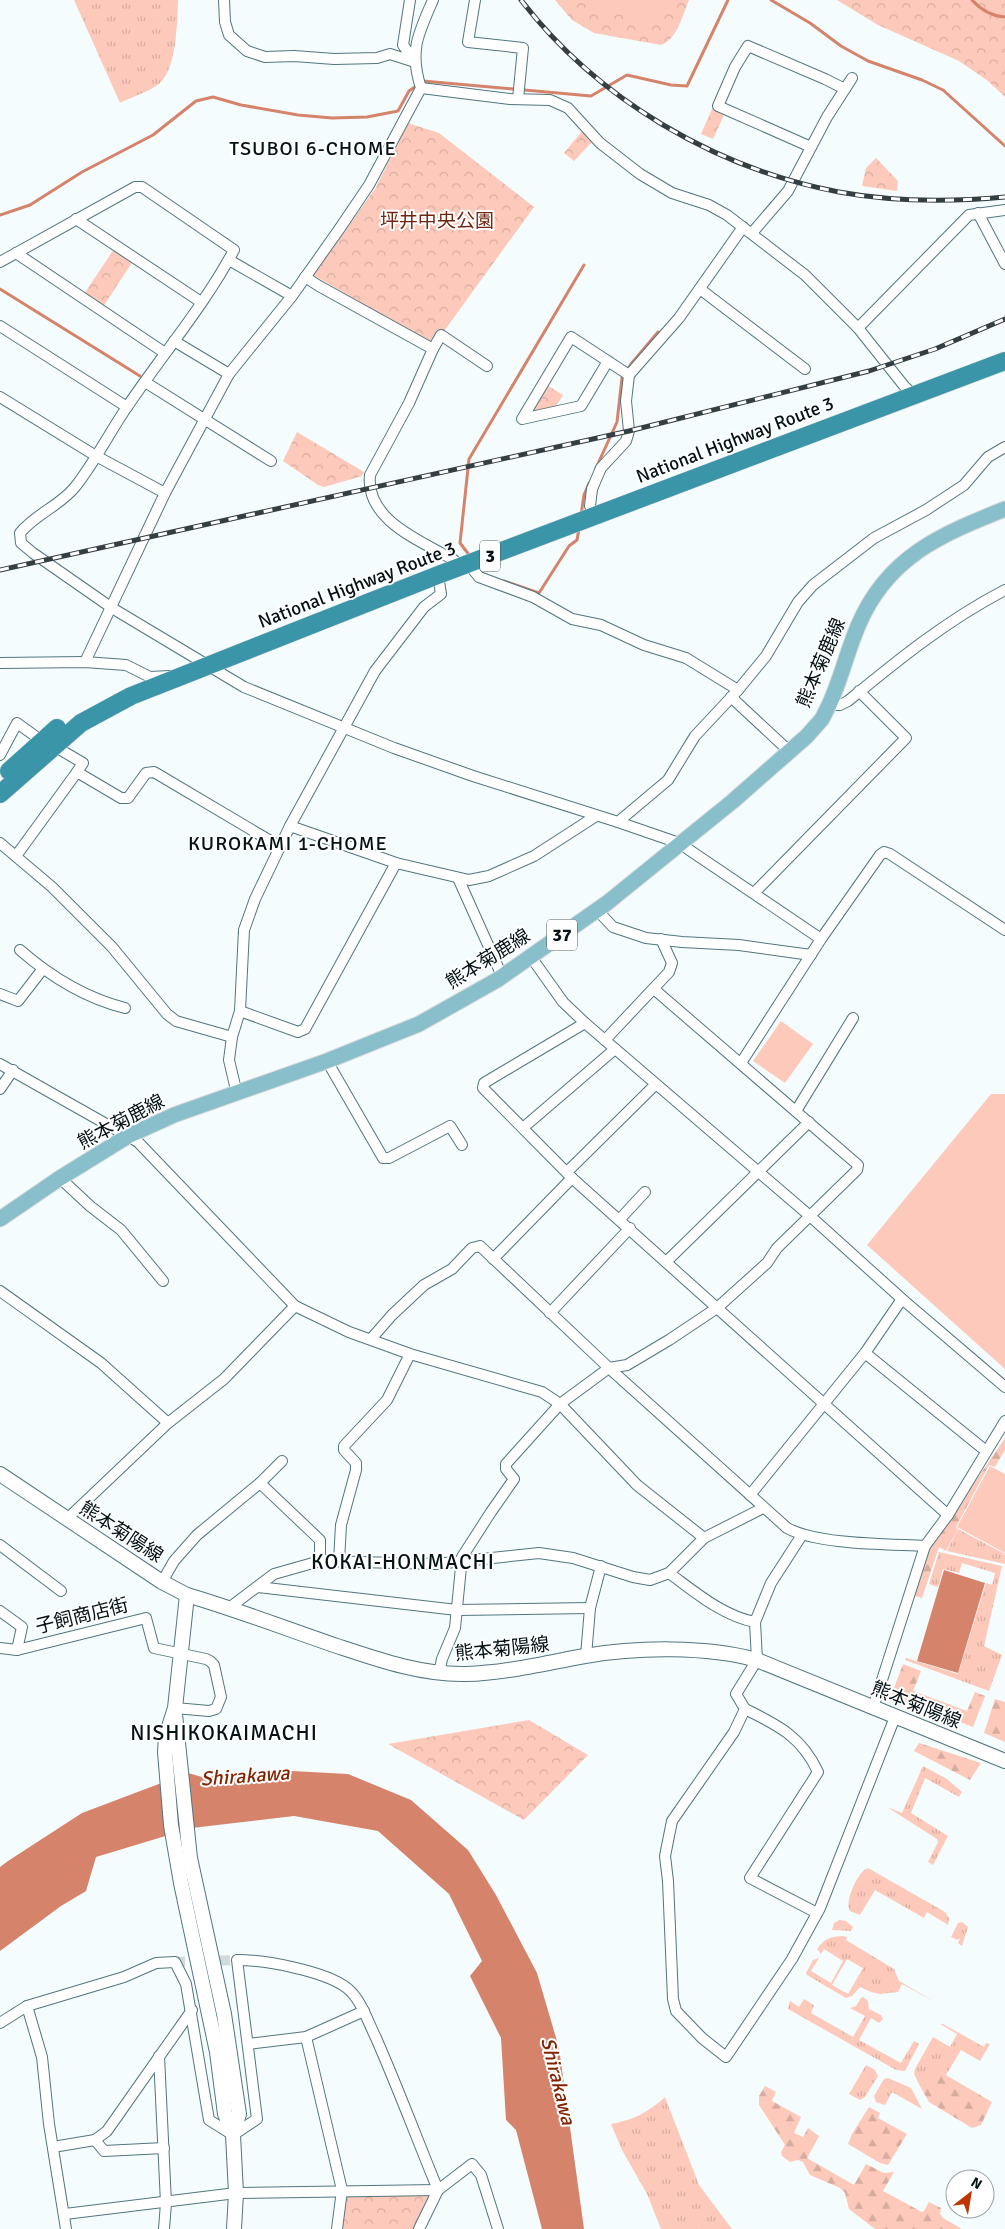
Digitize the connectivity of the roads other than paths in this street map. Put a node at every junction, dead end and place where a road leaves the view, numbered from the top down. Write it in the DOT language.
graph roads {
  1 [pos="224,0"];
  2 [pos="410,0"];
  3 [pos="432,0"];
  4 [pos="475,0"];
  5 [pos="415,65"];
  6 [pos="852,78"];
  7 [pos="421,88"];
  8 [pos="845,90"];
  9 [pos="519,96"];
  10 [pos="812,146"];
  11 [pos="1005,210"];
  12 [pos="978,213"];
  13 [pos="76,220"];
  14 [pos="743,227"];
  15 [pos="752,234"];
  16 [pos="16,253"];
  17 [pos="229,260"];
  18 [pos="0,262"];
  19 [pos="1005,264"];
  20 [pos="305,276"];
  21 [pos="700,289"];
  22 [pos="292,296"];
  23 [pos="201,302"];
  24 [pos="0,326"];
  25 [pos="858,328"];
  26 [pos="174,341"];
  27 [pos="433,349"];
  28 [pos="1005,349"];
  29 [pos="165,353"];
  30 [pos="608,361"];
  31 [pos="1005,361"];
  32 [pos="487,366"];
  33 [pos="805,369"];
  34 [pos="627,373"];
  35 [pos="230,374"];
  36 [pos="145,382"];
  37 [pos="910,391"];
  38 [pos="0,397"];
  39 [pos="127,407"];
  40 [pos="205,419"];
  41 [pos="1005,447"];
  42 [pos="96,456"];
  43 [pos="270,461"];
  44 [pos="165,493"];
  45 [pos="590,506"];
  46 [pos="1005,509"];
  47 [pos="462,562"];
  48 [pos="438,575"];
  49 [pos="1005,590"];
  50 [pos="112,608"];
  51 [pos="85,662"];
  52 [pos="0,663"];
  53 [pos="202,663"];
  54 [pos="150,676"];
  55 [pos="181,676"];
  56 [pos="859,692"];
  57 [pos="735,694"];
  58 [pos="829,705"];
  59 [pos="342,728"];
  60 [pos="48,743"];
  61 [pos="789,751"];
  62 [pos="0,755"];
  63 [pos="77,772"];
  64 [pos="0,780"];
  65 [pos="0,794"];
  66 [pos="596,816"];
  67 [pos="618,822"];
  68 [pos="290,826"];
  69 [pos="0,842"];
  70 [pos="679,843"];
  71 [pos="279,846"];
  72 [pos="16,856"];
  73 [pos="396,863"];
  74 [pos="458,878"];
  75 [pos="754,894"];
  76 [pos="597,910"];
  77 [pos="1005,930"];
  78 [pos="821,939"];
  79 [pos="661,940"];
  80 [pos="20,950"];
  81 [pos="811,955"];
  82 [pos="531,957"];
  83 [pos="42,970"];
  84 [pos="502,976"];
  85 [pos="655,990"];
  86 [pos="0,994"];
  87 [pos="126,1008"];
  88 [pos="240,1011"];
  89 [pos="853,1018"];
  90 [pos="584,1023"];
  91 [pos="232,1037"];
  92 [pos="605,1040"];
  93 [pos="615,1049"];
  94 [pos="327,1061"];
  95 [pos="741,1063"];
  96 [pos="0,1064"];
  97 [pos="13,1070"];
  98 [pos="655,1085"];
  99 [pos="0,1089"];
  100 [pos="237,1094"];
  101 [pos="796,1111"];
  102 [pos="809,1122"];
  103 [pos="524,1127"];
  104 [pos="128,1136"];
  105 [pos="462,1145"];
  106 [pos="757,1171"];
  107 [pos="570,1175"];
  108 [pos="60,1178"];
  109 [pos="645,1192"];
  110 [pos="810,1216"];
  111 [pos="0,1219"];
  112 [pos="620,1219"];
  113 [pos="630,1228"];
  114 [pos="493,1259"];
  115 [pos="667,1261"];
  116 [pos="163,1281"];
  117 [pos="0,1291"];
  118 [pos="902,1299"];
  119 [pos="295,1306"];
  120 [pos="717,1308"];
  121 [pos="550,1312"];
  122 [pos="371,1340"];
  123 [pos="865,1353"];
  124 [pos="410,1354"];
  125 [pos="609,1368"];
  126 [pos="1005,1387"];
  127 [pos="560,1404"];
  128 [pos="822,1404"];
  129 [pos="1005,1421"];
  130 [pos="168,1423"];
  131 [pos="986,1451"];
  132 [pos="282,1461"];
  133 [pos="0,1474"];
  134 [pos="260,1483"];
  135 [pos="750,1495"];
  136 [pos="763,1508"];
  137 [pos="948,1515"];
  138 [pos="67,1519"];
  139 [pos="802,1535"];
  140 [pos="704,1538"];
  141 [pos="0,1546"];
  142 [pos="925,1546"];
  143 [pos="320,1561"];
  144 [pos="339,1561"];
  145 [pos="461,1562"];
  146 [pos="601,1566"];
  147 [pos="669,1573"];
  148 [pos="162,1582"];
  149 [pos="258,1586"];
  150 [pos="61,1591"];
  151 [pos="188,1595"];
  152 [pos="229,1608"];
  153 [pos="590,1608"];
  154 [pos="457,1610"];
  155 [pos="0,1611"];
  156 [pos="755,1622"];
  157 [pos="0,1648"];
  158 [pos="17,1650"];
  159 [pos="180,1653"];
  160 [pos="586,1656"];
  161 [pos="758,1660"];
  162 [pos="439,1673"];
  163 [pos="175,1708"];
  164 [pos="873,1708"];
  165 [pos="745,1709"];
  166 [pos="895,1717"];
  167 [pos="1005,1761"];
  168 [pos="817,1914"];
  169 [pos="27,2006"];
  170 [pos="192,2010"];
  171 [pos="364,2011"];
  172 [pos="0,2023"];
  173 [pos="306,2037"];
  174 [pos="248,2044"];
  175 [pos="159,2056"];
  176 [pos="233,2134"];
  177 [pos="95,2140"];
  178 [pos="53,2147"];
  179 [pos="164,2148"];
  180 [pos="342,2190"];
  181 [pos="438,2190"];
  182 [pos="236,2193"];
  183 [pos="166,2203"];
  184 [pos="65,2214"];
  185 [pos="66,2229"];
  186 [pos="164,2229"];
  187 [pos="234,2229"];
  188 [pos="337,2229"];
  189 [pos="419,2229"];
  190 [pos="498,2229"];
  1 -- 5 [label="street"];
  2 -- 5 [label="street"];
  3 -- 5 [label="street"];
  4 -- 9 [label="street"];
  5 -- 7 [label="street"];
  6 -- 8 [label="street"];
  7 -- 9 [label="street"];
  7 -- 20 [label="street"];
  8 -- 10 [label="street"];
  8 -- 10 [label="street"];
  9 -- 14 [label="street"];
  10 -- 15 [label="street"];
  11 -- 12 [label="street"];
  12 -- 19 [label="street"];
  12 -- 25 [label="street"];
  13 -- 16 [label="street"];
  13 -- 17 [label="street"];
  13 -- 23 [label="street"];
  14 -- 15 [label="street"];
  14 -- 21 [label="street"];
  15 -- 25 [label="street"];
  16 -- 18 [label="street"];
  16 -- 29 [label="street"];
  17 -- 22 [label="street"];
  17 -- 23 [label="street"];
  20 -- 22 [label="street"];
  20 -- 27 [label="street"];
  21 -- 33 [label="street"];
  21 -- 34 [label="street"];
  22 -- 35 [label="street"];
  23 -- 26 [label="street"];
  24 -- 39 [label="street"];
  25 -- 37 [label="street"];
  26 -- 29 [label="street"];
  26 -- 35 [label="street"];
  27 -- 32 [label="street"];
  27 -- 47 [label="street"];
  28 -- 37 [label="highway, National Highway Route 3 / 3"];
  29 -- 36 [label="street"];
  30 -- 30 [label="street"];
  30 -- 34 [label="street"];
  31 -- 37 [label="highway, National Highway Route 3 / 3"];
  34 -- 45 [label="street"];
  35 -- 40 [label="street"];
  36 -- 39 [label="street"];
  36 -- 40 [label="street"];
  37 -- 45 [label="highway, National Highway Route 3 / 3"];
  37 -- 47 [label="highway, National Highway Route 3 / 3"];
  38 -- 42 [label="street"];
  39 -- 42 [label="street"];
  40 -- 43 [label="street"];
  40 -- 44 [label="street"];
  41 -- 57 [label="street"];
  42 -- 44 [label="street"];
  42 -- 50 [label="street"];
  44 -- 50 [label="street"];
  45 -- 47 [label="highway, National Highway Route 3 / 3"];
  46 -- 58 [label="main road, 熊本菊鹿線 / 37"];
  47 -- 48 [label="highway, National Highway Route 3 / 3"];
  47 -- 53 [label="highway, National Highway Route 3 / 3"];
  47 -- 57 [label="street"];
  48 -- 53 [label="highway, National Highway Route 3 / 3"];
  48 -- 59 [label="street"];
  49 -- 56 [label="street"];
  50 -- 51 [label="street"];
  50 -- 53 [label="street"];
  51 -- 52 [label="street"];
  51 -- 54 [label="street"];
  53 -- 54 [label="highway, National Highway Route 3 / 3"];
  53 -- 55 [label="highway, National Highway Route 3 / 3"];
  53 -- 59 [label="street"];
  54 -- 55 [label="street"];
  54 -- 60 [label="highway, National Highway Route 3 / 3"];
  55 -- 60 [label="highway, National Highway Route 3 / 3"];
  56 -- 58 [label="street"];
  56 -- 75 [label="street"];
  57 -- 61 [label="street"];
  57 -- 67 [label="street"];
  58 -- 61 [label="main road, 熊本菊鹿線 / 37"];
  59 -- 66 [label="street"];
  59 -- 68 [label="street"];
  60 -- 62 [label="street"];
  60 -- 63 [label="street"];
  60 -- 64 [label="highway, National Highway Route 3 / 3"];
  60 -- 65 [label="highway, National Highway Route 3 / 3"];
  61 -- 70 [label="main road, 熊本菊鹿線 / 37"];
  63 -- 71 [label="street"];
  63 -- 72 [label="street"];
  66 -- 67 [label="street"];
  66 -- 74 [label="street"];
  67 -- 70 [label="street"];
  68 -- 71 [label="street"];
  68 -- 73 [label="street"];
  69 -- 72 [label="street"];
  70 -- 75 [label="street"];
  70 -- 76 [label="main road, 熊本菊鹿線 / 37"];
  71 -- 88 [label="street"];
  72 -- 91 [label="street"];
  73 -- 74 [label="street"];
  73 -- 88 [label="street"];
  74 -- 84 [label="street"];
  75 -- 78 [label="street"];
  76 -- 79 [label="street"];
  76 -- 82 [label="main road, 熊本菊鹿線 / 37"];
  77 -- 78 [label="street"];
  78 -- 81 [label="street"];
  79 -- 81 [label="street"];
  79 -- 85 [label="street"];
  80 -- 83 [label="street"];
  81 -- 95 [label="street"];
  82 -- 84 [label="main road, 熊本菊鹿線 / 37"];
  82 -- 90 [label="street"];
  83 -- 86 [label="street"];
  83 -- 87 [label="street"];
  84 -- 94 [label="main road, 熊本菊鹿線 / 37"];
  85 -- 92 [label="street"];
  85 -- 95 [label="street"];
  88 -- 91 [label="street"];
  89 -- 101 [label="street"];
  90 -- 92 [label="street"];
  90 -- 103 [label="street"];
  91 -- 100 [label="street"];
  92 -- 93 [label="street"];
  93 -- 98 [label="street"];
  93 -- 103 [label="street"];
  94 -- 100 [label="main road, 熊本菊鹿線 / 37"];
  94 -- 105 [label="street"];
  95 -- 101 [label="street"];
  96 -- 97 [label="street"];
  97 -- 99 [label="street"];
  97 -- 104 [label="street"];
  98 -- 106 [label="street"];
  98 -- 107 [label="street"];
  100 -- 104 [label="main road, 熊本菊鹿線 / 37"];
  101 -- 102 [label="street"];
  102 -- 106 [label="street"];
  102 -- 110 [label="street"];
  103 -- 107 [label="street"];
  104 -- 108 [label="main road, 熊本菊鹿線 / 37"];
  104 -- 119 [label="street"];
  106 -- 110 [label="street"];
  106 -- 115 [label="street"];
  107 -- 112 [label="street"];
  107 -- 114 [label="street"];
  108 -- 111 [label="main road, 熊本菊鹿線 / 37"];
  108 -- 116 [label="street"];
  109 -- 112 [label="street"];
  110 -- 118 [label="street"];
  110 -- 120 [label="street"];
  112 -- 113 [label="street"];
  113 -- 115 [label="street"];
  113 -- 121 [label="street"];
  114 -- 121 [label="street"];
  114 -- 122 [label="street"];
  115 -- 120 [label="street"];
  117 -- 130 [label="street"];
  118 -- 123 [label="street"];
  118 -- 126 [label="street"];
  119 -- 122 [label="street"];
  119 -- 130 [label="street"];
  120 -- 125 [label="street"];
  120 -- 128 [label="street"];
  121 -- 125 [label="street"];
  122 -- 124 [label="street"];
  123 -- 128 [label="street"];
  123 -- 131 [label="street"];
  124 -- 127 [label="street"];
  124 -- 144 [label="street"];
  125 -- 127 [label="street"];
  125 -- 135 [label="street"];
  127 -- 140 [label="street"];
  127 -- 145 [label="street"];
  128 -- 135 [label="street"];
  128 -- 137 [label="street"];
  129 -- 131 [label="street"];
  130 -- 138 [label="street"];
  131 -- 137 [label="street"];
  132 -- 134 [label="street"];
  133 -- 138 [label="main road, 熊本菊陽線"];
  134 -- 143 [label="street"];
  134 -- 148 [label="street"];
  135 -- 136 [label="street"];
  136 -- 139 [label="street"];
  136 -- 140 [label="street"];
  137 -- 142 [label="street"];
  138 -- 148 [label="main road, 熊本菊陽線"];
  139 -- 142 [label="street"];
  139 -- 156 [label="street"];
  140 -- 147 [label="street"];
  141 -- 150 [label="street"];
  142 -- 164 [label="street"];
  143 -- 144 [label="street"];
  143 -- 149 [label="street"];
  144 -- 145 [label="street"];
  145 -- 146 [label="street"];
  145 -- 154 [label="street"];
  146 -- 147 [label="street"];
  146 -- 153 [label="street"];
  147 -- 156 [label="street"];
  148 -- 151 [label="main road, 熊本菊陽線"];
  149 -- 152 [label="street"];
  149 -- 154 [label="street"];
  151 -- 152 [label="main road, 熊本菊陽線"];
  151 -- 159 [label="main road"];
  152 -- 162 [label="main road, 熊本菊陽線"];
  153 -- 154 [label="street"];
  153 -- 160 [label="street"];
  154 -- 162 [label="street"];
  155 -- 158 [label="street"];
  156 -- 161 [label="street"];
  157 -- 158 [label="street, 子飼商店街"];
  158 -- 159 [label="street, 子飼商店街"];
  159 -- 163 [label="main road"];
  159 -- 163 [label="street"];
  160 -- 161 [label="main road, 熊本菊陽線"];
  160 -- 162 [label="main road, 熊本菊陽線"];
  161 -- 164 [label="main road, 熊本菊陽線"];
  161 -- 165 [label="street"];
  163 -- 176 [label="main road"];
  163 -- 176 [label="main road"];
  164 -- 166 [label="main road, 熊本菊陽線"];
  165 -- 168 [label="street"];
  165 -- 168 [label="street"];
  166 -- 167 [label="main road, 熊本菊陽線"];
  166 -- 168 [label="street"];
  169 -- 170 [label="street"];
  169 -- 172 [label="street"];
  169 -- 178 [label="street"];
  170 -- 175 [label="street"];
  170 -- 176 [label="street"];
  171 -- 173 [label="street"];
  171 -- 174 [label="street"];
  171 -- 181 [label="street"];
  173 -- 174 [label="street"];
  173 -- 180 [label="street"];
  174 -- 176 [label="street"];
  175 -- 177 [label="street"];
  175 -- 179 [label="street"];
  176 -- 182 [label="main road"];
  177 -- 178 [label="street"];
  177 -- 179 [label="street"];
  178 -- 184 [label="street"];
  179 -- 183 [label="street"];
  180 -- 181 [label="street"];
  180 -- 182 [label="street"];
  180 -- 188 [label="street"];
  181 -- 189 [label="street"];
  181 -- 190 [label="street"];
  182 -- 183 [label="street"];
  182 -- 187 [label="main road"];
  183 -- 184 [label="street"];
  183 -- 186 [label="street"];
  184 -- 185 [label="street"];
}
